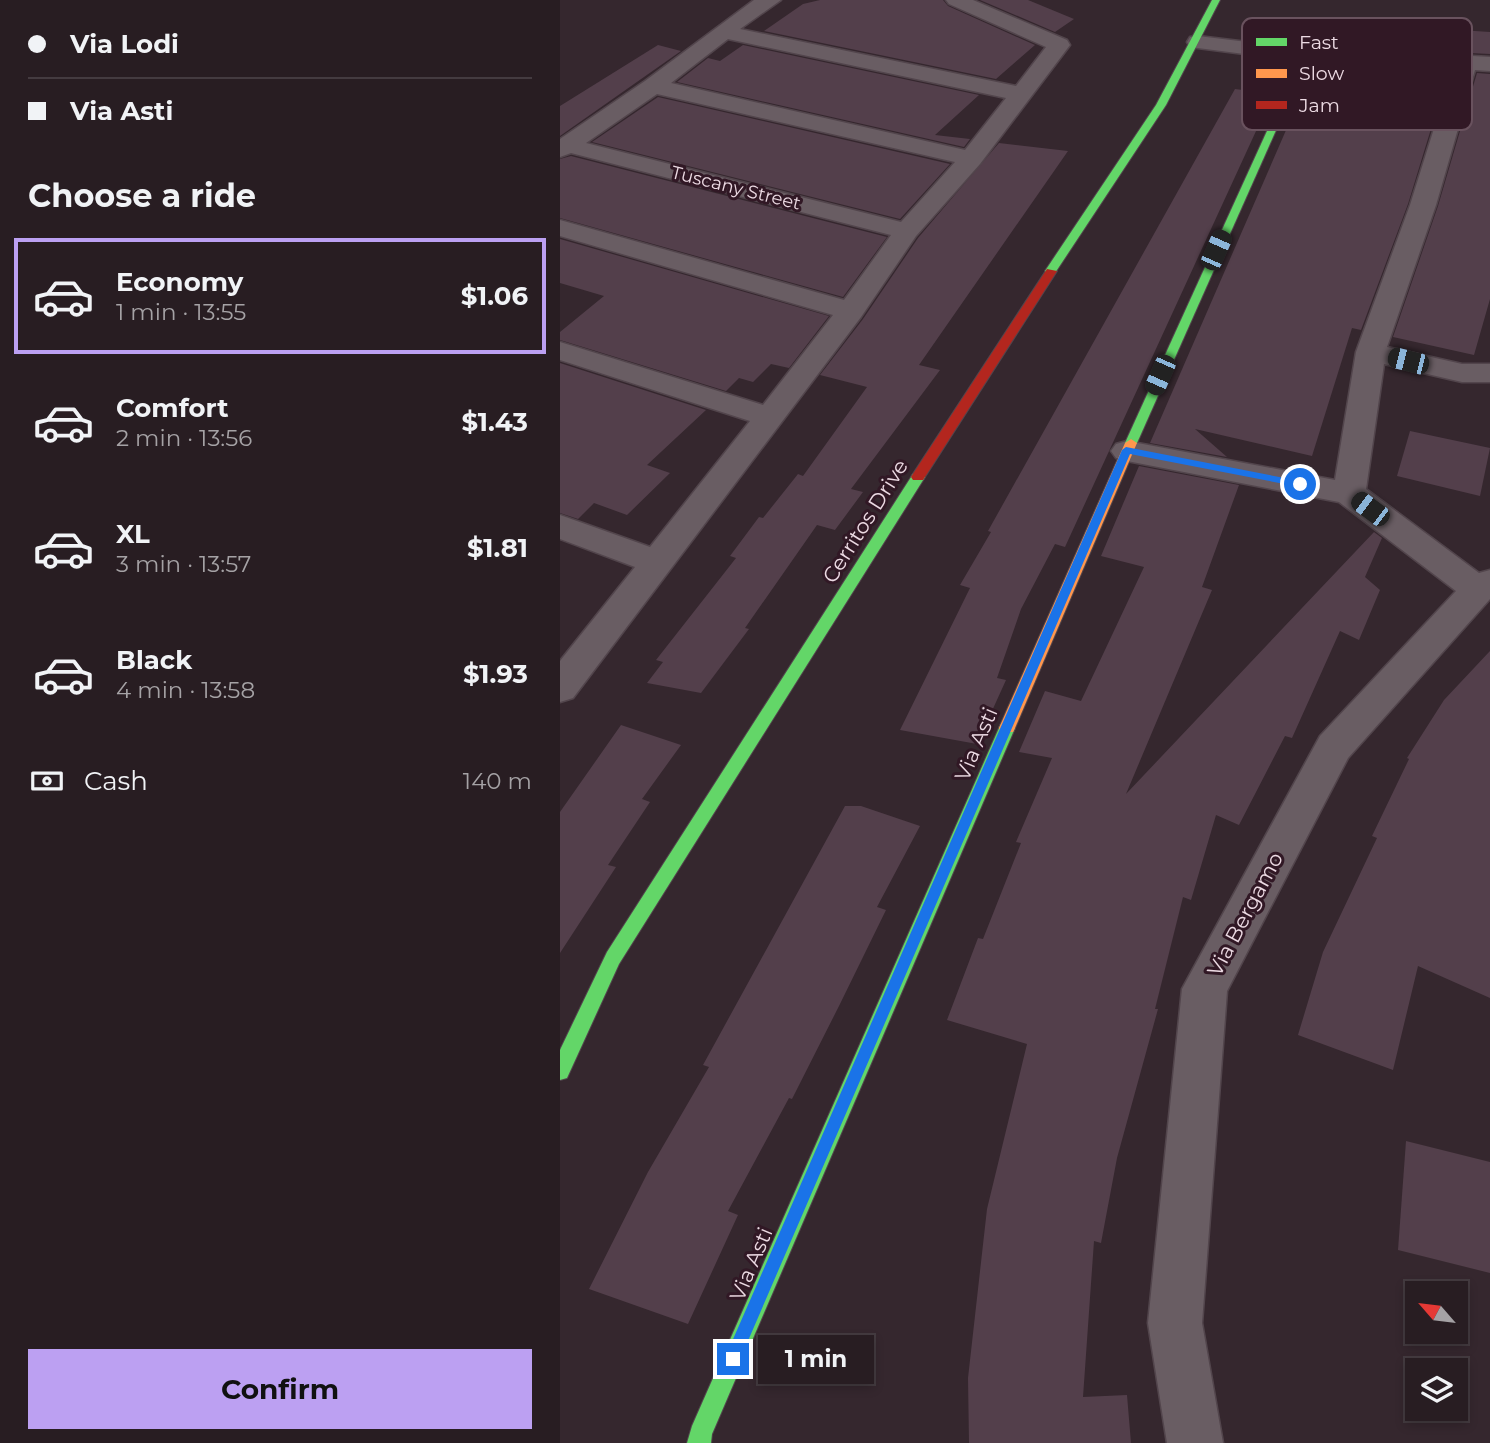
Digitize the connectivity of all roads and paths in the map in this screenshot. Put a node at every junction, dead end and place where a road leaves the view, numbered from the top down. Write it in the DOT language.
graph roads {
  1 [pos="771,0"];
  2 [pos="956,0"];
  3 [pos="1216,0"];
  4 [pos="725,33"];
  5 [pos="1198,42"];
  6 [pos="1242,47"];
  7 [pos="653,86"];
  8 [pos="1021,94"];
  9 [pos="1271,130"];
  10 [pos="1452,130"];
  11 [pos="563,147"];
  12 [pos="971,159"];
  13 [pos="560,228"];
  14 [pos="907,231"];
  15 [pos="851,311"];
  16 [pos="560,351"];
  17 [pos="1371,352"];
  18 [pos="1490,373"];
  19 [pos="770,416"];
  20 [pos="1126,450"];
  21 [pos="1349,493"];
  22 [pos="560,526"];
  23 [pos="657,562"];
  24 [pos="1484,586"];
  25 [pos="560,688"];
  26 [pos="560,1071"];
  27 [pos="699,1443"];
  28 [pos="1195,1443"];
  1 -- 4 [label="street"];
  2 -- 8 [label="street"];
  3 -- 5 [label="street, Cerritos Drive"];
  4 -- 7 [label="street"];
  4 -- 8 [label="street"];
  5 -- 6 [label="street"];
  5 -- 26 [label="street, Cerritos Drive"];
  7 -- 11 [label="street"];
  7 -- 12 [label="street"];
  8 -- 12 [label="street"];
  9 -- 20 [label="street, Via Asti"];
  10 -- 17 [label="street"];
  11 -- 14 [label="street, Tuscany Street"];
  12 -- 14 [label="street"];
  13 -- 15 [label="street"];
  14 -- 15 [label="street"];
  15 -- 19 [label="street"];
  16 -- 19 [label="street"];
  17 -- 18 [label="street"];
  17 -- 21 [label="street"];
  19 -- 23 [label="street"];
  20 -- 21 [label="street"];
  20 -- 27 [label="street, Via Asti"];
  21 -- 24 [label="street"];
  22 -- 23 [label="street"];
  23 -- 25 [label="street"];
  24 -- 28 [label="street, Via Bergamo"];
}
